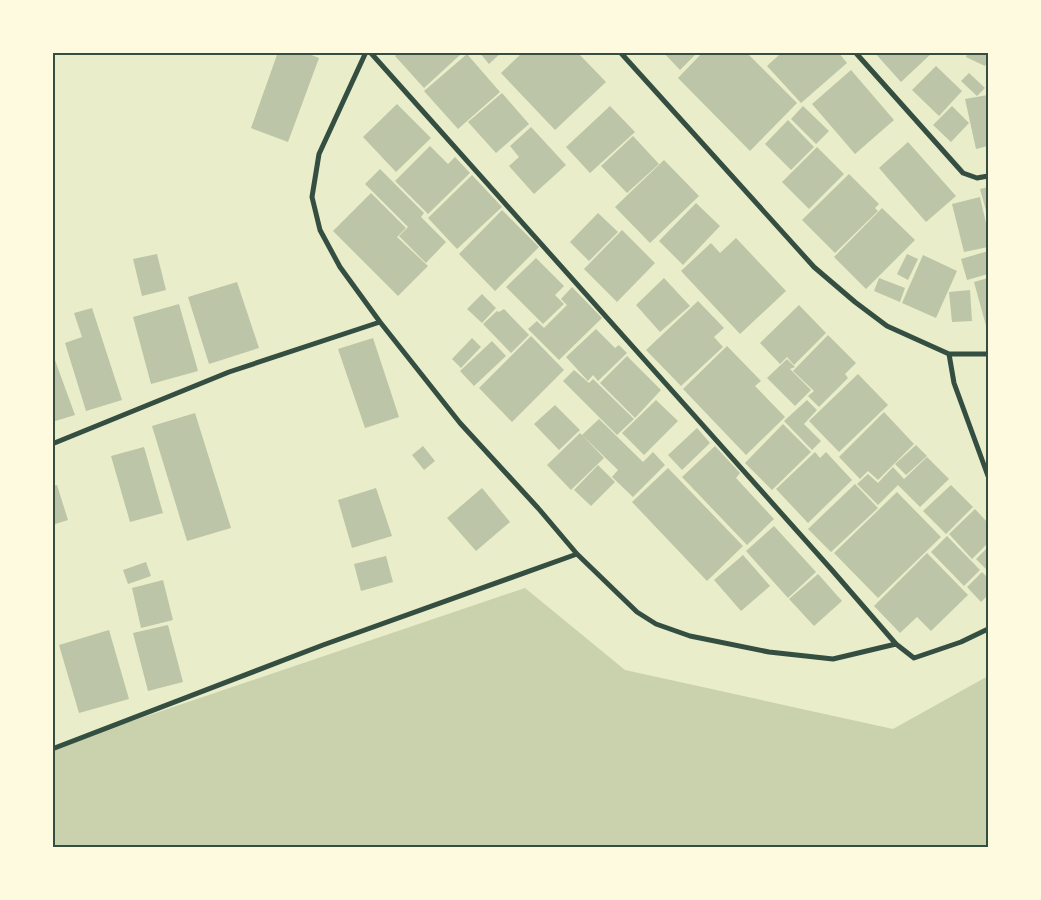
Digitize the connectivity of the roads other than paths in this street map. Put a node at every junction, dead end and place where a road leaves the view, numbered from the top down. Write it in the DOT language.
graph roads {
  1 [pos="366,52"];
  2 [pos="370,52"];
  3 [pos="620,52"];
  4 [pos="855,52"];
  5 [pos="988,176"];
  6 [pos="380,322"];
  7 [pos="949,354"];
  8 [pos="988,354"];
  9 [pos="52,444"];
  10 [pos="988,476"];
  11 [pos="577,554"];
  12 [pos="988,629"];
  13 [pos="896,644"];
  14 [pos="52,749"];
  1 -- 6 [label="street"];
  2 -- 13 [label="street"];
  3 -- 7 [label="street"];
  4 -- 5 [label="street"];
  6 -- 9 [label="street"];
  6 -- 11 [label="street"];
  7 -- 8 [label="street"];
  7 -- 10 [label="street"];
  11 -- 13 [label="street"];
  11 -- 14 [label="street"];
  12 -- 13 [label="street"];
}
